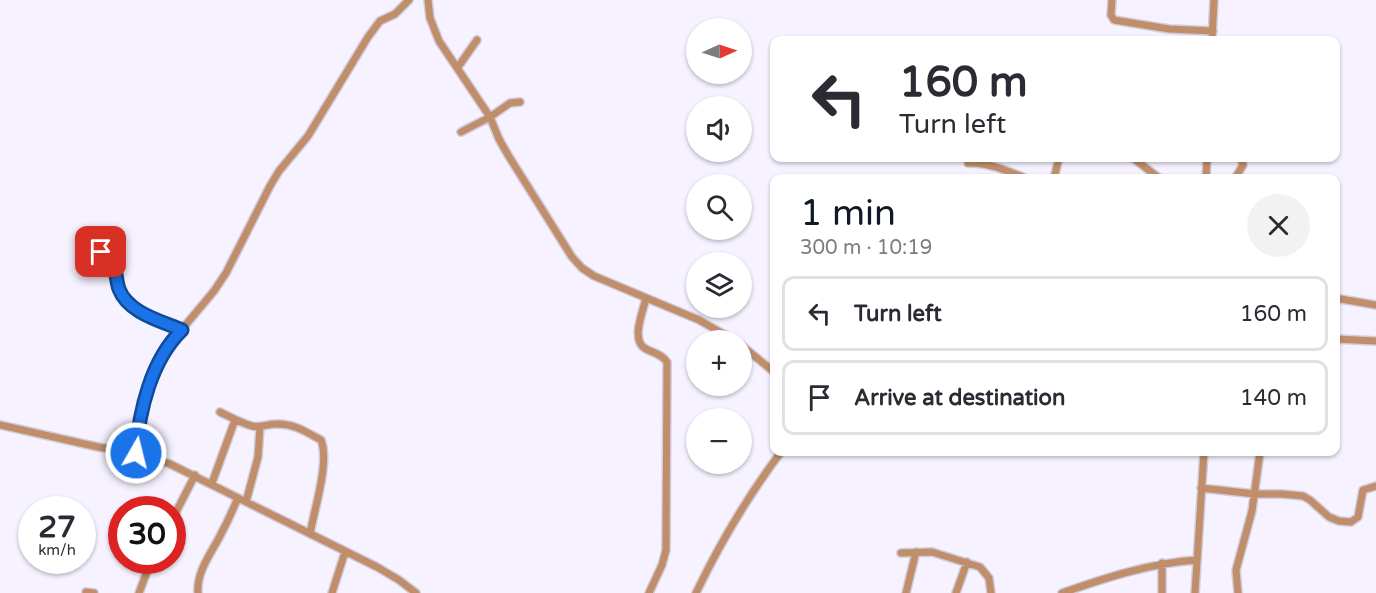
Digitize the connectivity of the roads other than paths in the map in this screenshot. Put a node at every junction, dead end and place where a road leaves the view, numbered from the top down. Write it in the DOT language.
graph roads {
  1 [pos="409,0"];
  2 [pos="428,0"];
  3 [pos="1112,0"];
  4 [pos="1214,0"];
  5 [pos="1213,31"];
  6 [pos="1212,36"];
  7 [pos="477,40"];
  8 [pos="458,67"];
  9 [pos="520,102"];
  10 [pos="490,117"];
  11 [pos="460,132"];
  12 [pos="1138,162"];
  13 [pos="968,163"];
  14 [pos="1009,174"];
  15 [pos="1154,174"];
  16 [pos="95,251"];
  17 [pos="646,298"];
  18 [pos="1340,299"];
  19 [pos="1376,305"];
  20 [pos="182,330"];
  21 [pos="716,330"];
  22 [pos="1340,339"];
  23 [pos="1376,341"];
  24 [pos="752,354"];
  25 [pos="770,369"];
  26 [pos="220,412"];
  27 [pos="235,420"];
  28 [pos="0,425"];
  29 [pos="260,427"];
  30 [pos="136,453"];
  31 [pos="778,456"];
  32 [pos="1204,456"];
  33 [pos="1260,456"];
  34 [pos="195,475"];
  35 [pos="212,483"];
  36 [pos="1376,486"];
  37 [pos="1201,488"];
  38 [pos="1255,494"];
  39 [pos="184,496"];
  40 [pos="238,498"];
  41 [pos="246,502"];
  42 [pos="310,534"];
  43 [pos="345,552"];
  44 [pos="916,552"];
  45 [pos="901,553"];
  46 [pos="1197,560"];
  47 [pos="967,562"];
  48 [pos="1162,564"];
  49 [pos="146,574"];
  50 [pos="86,592"];
  51 [pos="94,593"];
  52 [pos="139,593"];
  53 [pos="198,593"];
  54 [pos="332,593"];
  55 [pos="416,593"];
  56 [pos="649,593"];
  57 [pos="696,593"];
  58 [pos="906,593"];
  59 [pos="956,593"];
  60 [pos="991,593"];
  61 [pos="1062,593"];
  62 [pos="1162,593"];
  63 [pos="1195,593"];
  64 [pos="1238,593"];
  1 -- 20 [label="street"];
  2 -- 8 [label="street"];
  3 -- 5 [label="street"];
  4 -- 5 [label="street"];
  5 -- 6 [label="street"];
  7 -- 8 [label="street"];
  8 -- 10 [label="street"];
  9 -- 10 [label="street"];
  10 -- 11 [label="street"];
  10 -- 17 [label="street"];
  12 -- 15 [label="street"];
  13 -- 14 [label="street"];
  16 -- 20 [label="street"];
  17 -- 21 [label="street"];
  17 -- 56 [label="street"];
  18 -- 19 [label="street"];
  20 -- 30 [label="street"];
  22 -- 23 [label="street"];
  24 -- 25 [label="street"];
  26 -- 27 [label="street"];
  27 -- 29 [label="street"];
  27 -- 35 [label="street"];
  28 -- 30 [label="street"];
  29 -- 41 [label="street"];
  29 -- 42 [label="street"];
  30 -- 34 [label="street"];
  31 -- 57 [label="street"];
  32 -- 37 [label="street"];
  33 -- 38 [label="street"];
  34 -- 35 [label="street"];
  34 -- 39 [label="street"];
  35 -- 40 [label="street"];
  36 -- 38 [label="street"];
  37 -- 38 [label="street"];
  37 -- 46 [label="street"];
  38 -- 64 [label="street"];
  40 -- 41 [label="street"];
  40 -- 53 [label="street"];
  41 -- 42 [label="street"];
  42 -- 43 [label="street"];
  43 -- 54 [label="street"];
  43 -- 55 [label="street"];
  44 -- 45 [label="street"];
  44 -- 47 [label="street"];
  44 -- 58 [label="street"];
  46 -- 48 [label="street"];
  46 -- 63 [label="street"];
  47 -- 59 [label="street"];
  47 -- 60 [label="street"];
  48 -- 61 [label="street"];
  48 -- 62 [label="street"];
  49 -- 52 [label="street"];
  50 -- 51 [label="street"];
}
